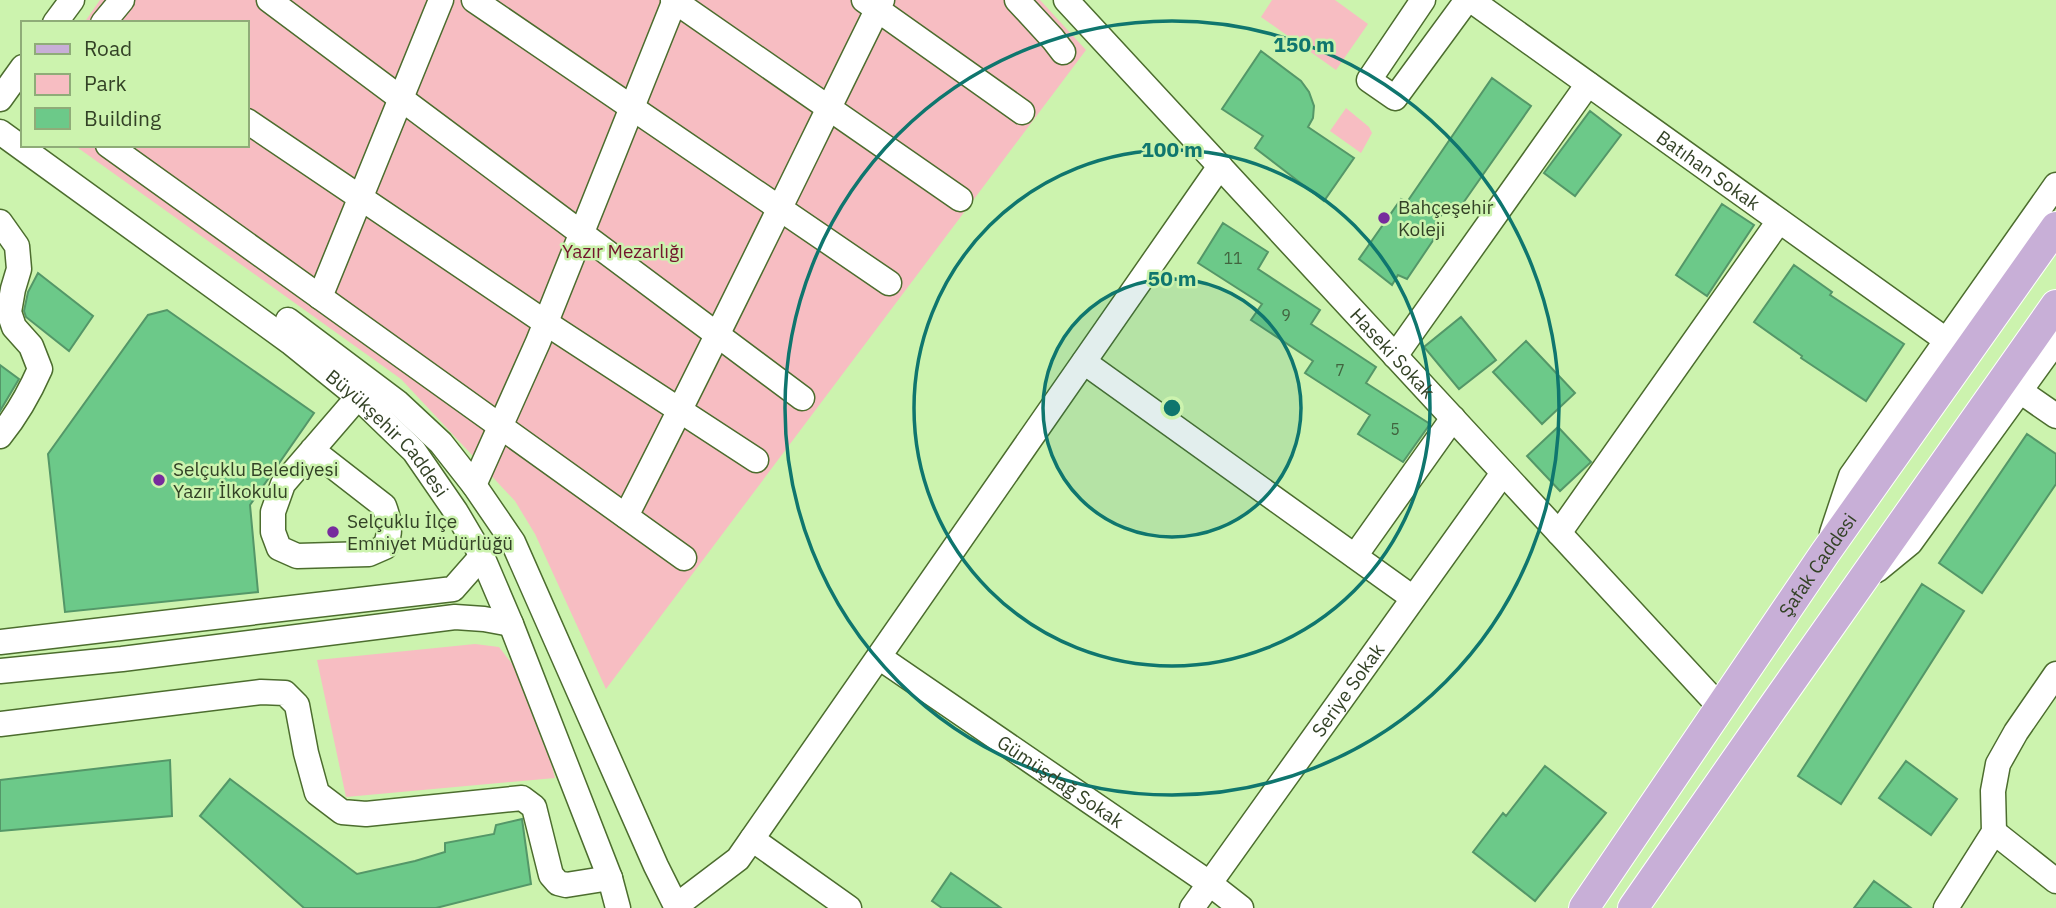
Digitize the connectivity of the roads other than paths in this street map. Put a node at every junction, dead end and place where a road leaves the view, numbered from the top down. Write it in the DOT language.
graph roads {
  1 [pos="72,0"];
  2 [pos="122,0"];
  3 [pos="269,0"];
  4 [pos="441,0"];
  5 [pos="474,0"];
  6 [pos="674,0"];
  7 [pos="1017,0"];
  8 [pos="1066,0"];
  9 [pos="1423,0"];
  10 [pos="1474,1"];
  11 [pos="874,3"];
  12 [pos="56,21"];
  13 [pos="105,21"];
  14 [pos="1063,52"];
  15 [pos="21,70"];
  16 [pos="1588,84"];
  17 [pos="0,99"];
  18 [pos="401,100"];
  19 [pos="829,108"];
  20 [pos="631,109"];
  21 [pos="1022,113"];
  22 [pos="0,114"];
  23 [pos="248,122"];
  24 [pos="21,129"];
  25 [pos="0,132"];
  26 [pos="47,147"];
  27 [pos="111,147"];
  28 [pos="1220,166"];
  29 [pos="2056,185"];
  30 [pos="361,198"];
  31 [pos="960,199"];
  32 [pos="779,208"];
  33 [pos="1779,220"];
  34 [pos="0,222"];
  35 [pos="2056,227"];
  36 [pos="582,233"];
  37 [pos="889,283"];
  38 [pos="320,297"];
  39 [pos="2056,306"];
  40 [pos="546,323"];
  41 [pos="718,335"];
  42 [pos="1946,341"];
  43 [pos="2056,341"];
  44 [pos="1395,355"];
  45 [pos="1084,362"];
  46 [pos="2020,391"];
  47 [pos="358,397"];
  48 [pos="802,398"];
  49 [pos="680,411"];
  50 [pos="2056,416"];
  51 [pos="1452,418"];
  52 [pos="500,426"];
  53 [pos="0,436"];
  54 [pos="312,450"];
  55 [pos="756,460"];
  56 [pos="1503,472"];
  57 [pos="474,485"];
  58 [pos="626,516"];
  59 [pos="1559,533"];
  60 [pos="1825,553"];
  61 [pos="482,556"];
  62 [pos="1355,556"];
  63 [pos="684,558"];
  64 [pos="1860,583"];
  65 [pos="453,589"];
  66 [pos="1413,598"];
  67 [pos="455,617"];
  68 [pos="511,624"];
  69 [pos="0,642"];
  70 [pos="879,657"];
  71 [pos="0,671"];
  72 [pos="2056,674"];
  73 [pos="1720,707"];
  74 [pos="0,724"];
  75 [pos="1994,832"];
  76 [pos="752,839"];
  77 [pos="611,878"];
  78 [pos="2056,881"];
  79 [pos="1209,883"];
  80 [pos="676,907"];
  81 [pos="1636,907"];
  82 [pos="618,908"];
  83 [pos="849,908"];
  84 [pos="1192,908"];
  85 [pos="1241,908"];
  86 [pos="1584,908"];
  87 [pos="1946,908"];
  1 -- 12 [label="street"];
  2 -- 13 [label="street"];
  3 -- 18 [label="street"];
  4 -- 18 [label="street"];
  5 -- 20 [label="street"];
  6 -- 19 [label="street"];
  6 -- 20 [label="street"];
  7 -- 14 [label="street"];
  8 -- 28 [label="street, Haseki Sokak"];
  9 -- 10 [label="street"];
  10 -- 16 [label="street, Batıhan Sokak"];
  11 -- 19 [label="street"];
  11 -- 21 [label="street"];
  15 -- 17 [label="street"];
  16 -- 33 [label="street, Batıhan Sokak"];
  16 -- 44 [label="street"];
  18 -- 30 [label="street"];
  18 -- 36 [label="street"];
  19 -- 31 [label="street"];
  19 -- 32 [label="street"];
  20 -- 32 [label="street"];
  20 -- 36 [label="street"];
  22 -- 24 [label="street"];
  23 -- 30 [label="street"];
  25 -- 47 [label="street, Büyükşehir Caddesi"];
  26 -- 57 [label="street, Büyükşehir Caddesi"];
  27 -- 38 [label="street"];
  28 -- 44 [label="street, Haseki Sokak"];
  28 -- 45 [label="street"];
  29 -- 42 [label="street"];
  30 -- 38 [label="street"];
  30 -- 40 [label="street"];
  32 -- 37 [label="street"];
  32 -- 41 [label="street"];
  33 -- 42 [label="street, Batıhan Sokak"];
  33 -- 59 [label="street"];
  34 -- 53 [label="street"];
  35 -- 60 [label="main road, Şafak Caddesi"];
  36 -- 40 [label="street"];
  36 -- 41 [label="street"];
  38 -- 52 [label="street"];
  39 -- 64 [label="main road"];
  40 -- 49 [label="street"];
  40 -- 52 [label="street"];
  41 -- 48 [label="street"];
  41 -- 49 [label="street"];
  42 -- 60 [label="street"];
  43 -- 46 [label="street"];
  44 -- 51 [label="street, Haseki Sokak"];
  45 -- 62 [label="street"];
  45 -- 70 [label="street"];
  46 -- 50 [label="street"];
  46 -- 64 [label="street"];
  47 -- 54 [label="street"];
  47 -- 61 [label="street, Büyükşehir Caddesi"];
  49 -- 55 [label="street"];
  49 -- 58 [label="street"];
  51 -- 56 [label="street, Haseki Sokak"];
  51 -- 62 [label="street"];
  52 -- 57 [label="street"];
  52 -- 58 [label="street"];
  54 -- 54 [label="street"];
  56 -- 59 [label="street, Haseki Sokak"];
  56 -- 66 [label="street, Seriye Sokak"];
  57 -- 80 [label="street, Büyükşehir Caddesi"];
  58 -- 63 [label="street"];
  59 -- 73 [label="street, Haseki Sokak"];
  60 -- 73 [label="main road, Şafak Caddesi"];
  61 -- 65 [label="street"];
  61 -- 68 [label="street, Büyükşehir Caddesi"];
  62 -- 66 [label="street"];
  64 -- 81 [label="main road"];
  65 -- 67 [label="street"];
  65 -- 69 [label="street"];
  66 -- 79 [label="street, Seriye Sokak"];
  67 -- 68 [label="street"];
  67 -- 71 [label="street"];
  68 -- 77 [label="street, Büyükşehir Caddesi"];
  70 -- 76 [label="street"];
  70 -- 79 [label="street, Gümüşdağ Sokak"];
  72 -- 75 [label="street"];
  73 -- 86 [label="main road, Şafak Caddesi"];
  74 -- 77 [label="street"];
  75 -- 78 [label="street"];
  75 -- 87 [label="street"];
  76 -- 80 [label="street"];
  76 -- 83 [label="street"];
  77 -- 82 [label="street, Büyükşehir Caddesi"];
  79 -- 84 [label="street, Seriye Sokak"];
  79 -- 85 [label="street, Gümüşdağ Sokak"];
}
